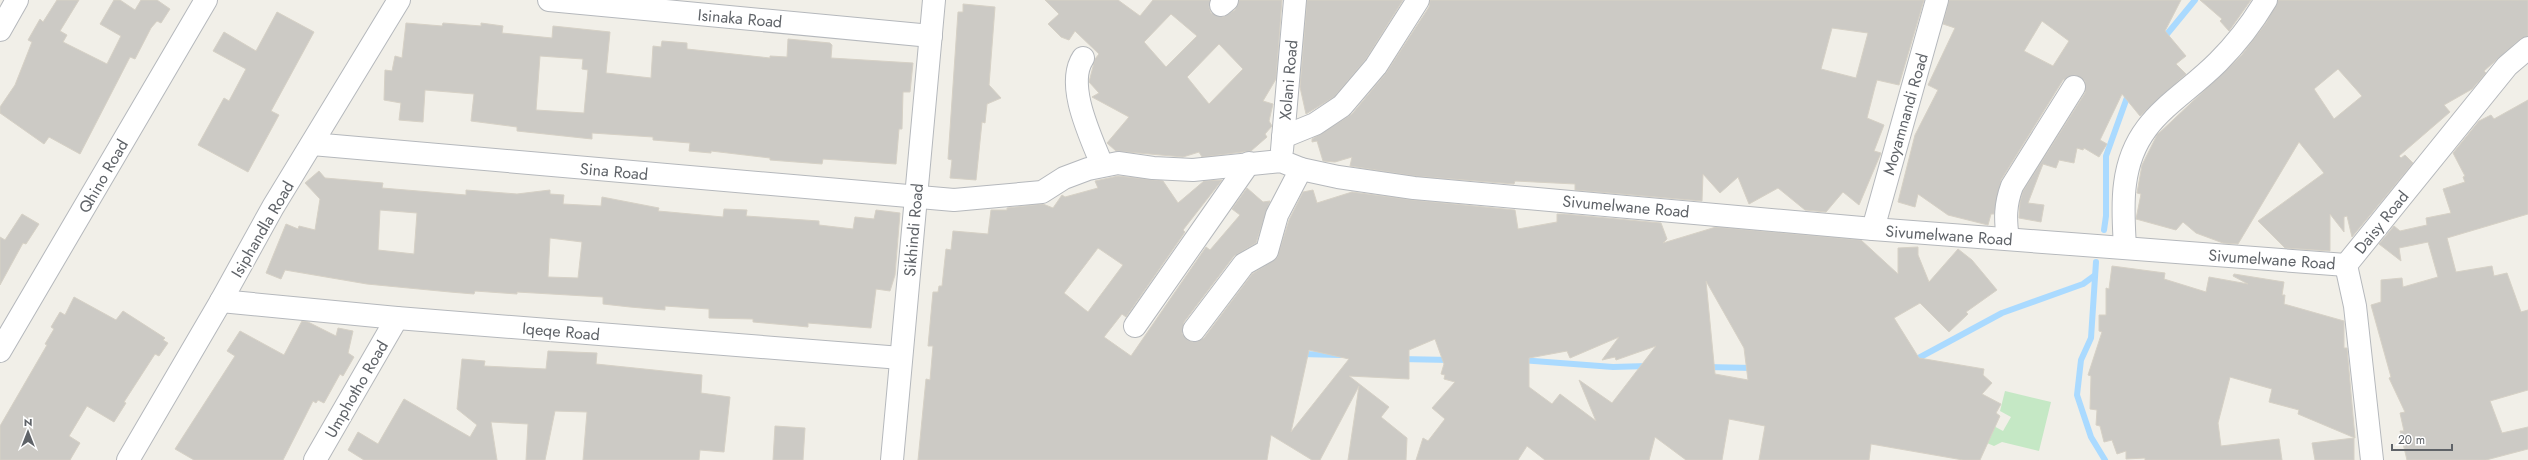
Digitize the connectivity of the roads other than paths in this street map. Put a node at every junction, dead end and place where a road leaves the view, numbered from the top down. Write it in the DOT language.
graph roads {
  1 [pos="17,0"];
  2 [pos="206,0"];
  3 [pos="399,0"];
  4 [pos="549,0"];
  5 [pos="934,0"];
  6 [pos="1295,0"];
  7 [pos="1418,0"];
  8 [pos="1937,0"];
  9 [pos="2266,0"];
  10 [pos="0,30"];
  11 [pos="931,36"];
  12 [pos="2528,48"];
  13 [pos="1083,58"];
  14 [pos="2074,87"];
  15 [pos="1283,137"];
  16 [pos="312,144"];
  17 [pos="1281,160"];
  18 [pos="1249,163"];
  19 [pos="1102,164"];
  20 [pos="1301,169"];
  21 [pos="915,198"];
  22 [pos="1873,229"];
  23 [pos="2008,239"];
  24 [pos="2125,248"];
  25 [pos="2346,265"];
  26 [pos="221,301"];
  27 [pos="397,318"];
  28 [pos="1135,326"];
  29 [pos="1194,330"];
  30 [pos="0,351"];
  31 [pos="901,358"];
  32 [pos="128,460"];
  33 [pos="315,460"];
  34 [pos="892,460"];
  35 [pos="2372,460"];
  1 -- 10 [label="street"];
  2 -- 30 [label="street, Qhino Road"];
  3 -- 16 [label="street, Isiphandla Road"];
  4 -- 11 [label="street, Isinaka Road"];
  5 -- 11 [label="street, Sikhindi Road"];
  6 -- 15 [label="street, Xolani Road"];
  7 -- 15 [label="street"];
  8 -- 22 [label="street, Moyamnandi Road"];
  9 -- 24 [label="street"];
  11 -- 21 [label="street, Sikhindi Road"];
  12 -- 25 [label="street, Daisy Road"];
  13 -- 19 [label="street"];
  14 -- 23 [label="street"];
  15 -- 17 [label="street, Xolani Road"];
  16 -- 21 [label="street, Sina Road"];
  16 -- 26 [label="street, Isiphandla Road"];
  17 -- 18 [label="street, Sivumelwane Road"];
  17 -- 20 [label="street, Sivumelwane Road"];
  18 -- 19 [label="street, Sivumelwane Road"];
  18 -- 28 [label="street"];
  19 -- 21 [label="street, Sivumelwane Road"];
  20 -- 22 [label="street, Sivumelwane Road"];
  20 -- 29 [label="street"];
  21 -- 31 [label="street, Sikhindi Road"];
  22 -- 23 [label="street, Sivumelwane Road"];
  23 -- 24 [label="street, Sivumelwane Road"];
  24 -- 25 [label="street, Sivumelwane Road"];
  25 -- 35 [label="street, Daisy Road"];
  26 -- 27 [label="street, Iqeqe Road"];
  26 -- 32 [label="street, Isiphandla Road"];
  27 -- 31 [label="street, Iqeqe Road"];
  27 -- 33 [label="street, Umphotho Road"];
  31 -- 34 [label="street, Sikhindi Road"];
}
